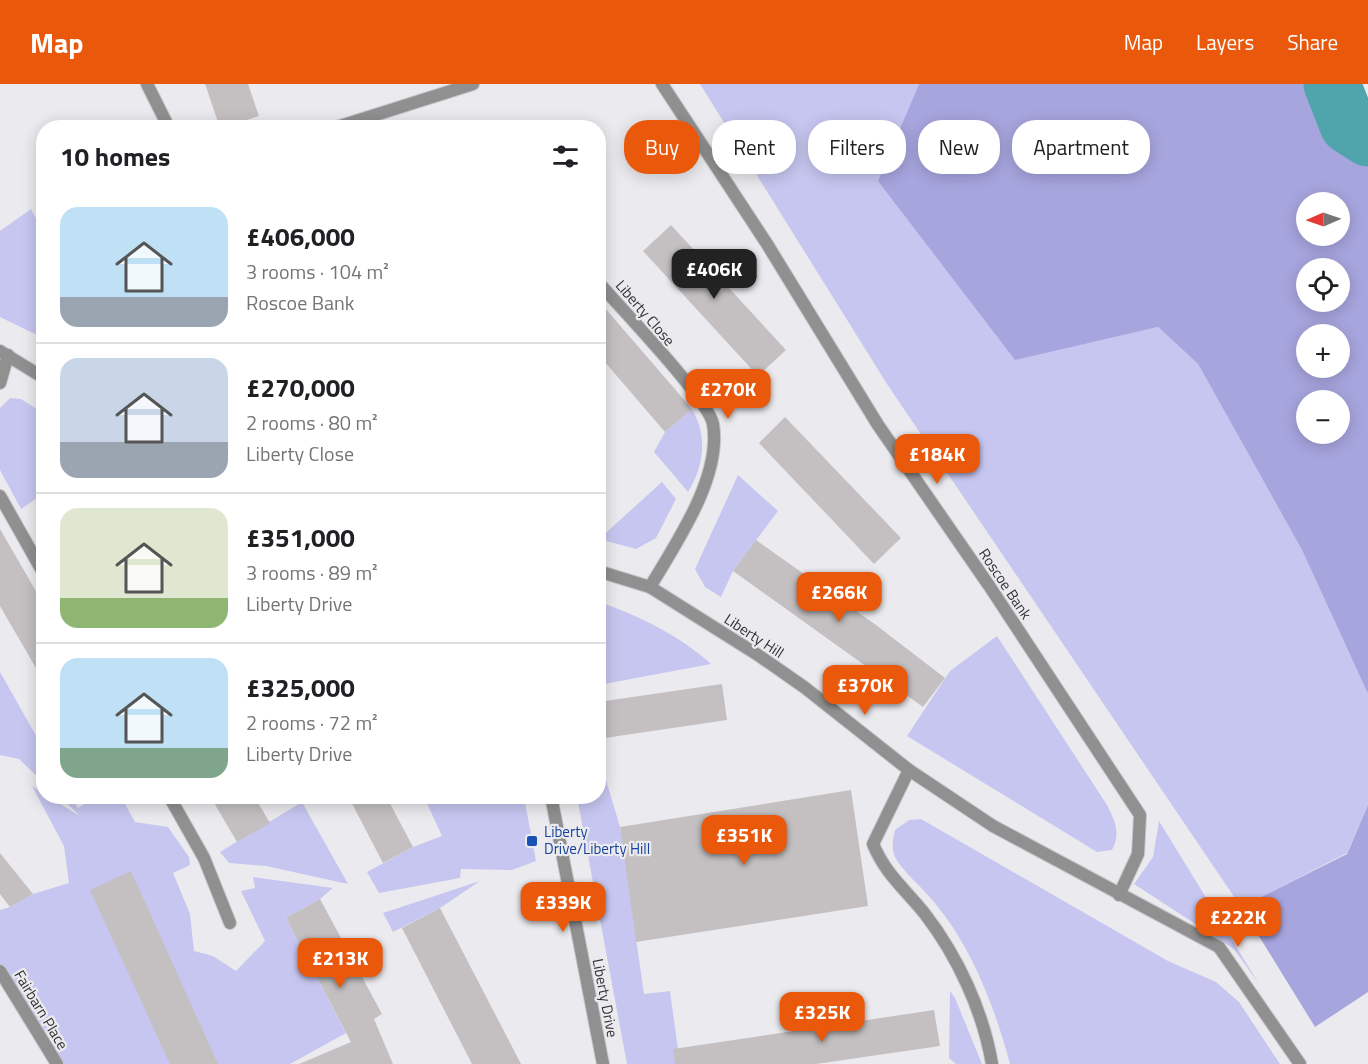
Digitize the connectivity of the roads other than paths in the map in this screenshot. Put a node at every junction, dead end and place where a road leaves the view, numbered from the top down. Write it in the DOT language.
graph roads {
  1 [pos="147,84"];
  2 [pos="473,84"];
  3 [pos="662,84"];
  4 [pos="165,120"];
  5 [pos="359,120"];
  6 [pos="606,291"];
  7 [pos="4,353"];
  8 [pos="36,373"];
  9 [pos="0,383"];
  10 [pos="0,496"];
  11 [pos="36,560"];
  12 [pos="606,573"];
  13 [pos="650,587"];
  14 [pos="909,770"];
  15 [pos="173,804"];
  16 [pos="553,804"];
  17 [pos="1119,895"];
  18 [pos="230,923"];
  19 [pos="0,971"];
  20 [pos="57,1064"];
  21 [pos="603,1064"];
  22 [pos="993,1064"];
  23 [pos="1300,1064"];
  1 -- 4 [label="street"];
  2 -- 5 [label="street"];
  3 -- 17 [label="street, Roscoe Bank"];
  6 -- 13 [label="street, Liberty Close"];
  7 -- 8 [label="street"];
  7 -- 9 [label="street"];
  10 -- 11 [label="street"];
  12 -- 13 [label="street, Liberty Hill"];
  13 -- 14 [label="street, Liberty Hill"];
  14 -- 17 [label="street, Liberty Hill"];
  14 -- 22 [label="street"];
  15 -- 18 [label="street"];
  16 -- 21 [label="street, Liberty Drive"];
  17 -- 23 [label="street"];
  19 -- 20 [label="street, Fairbarn Place"];
}
